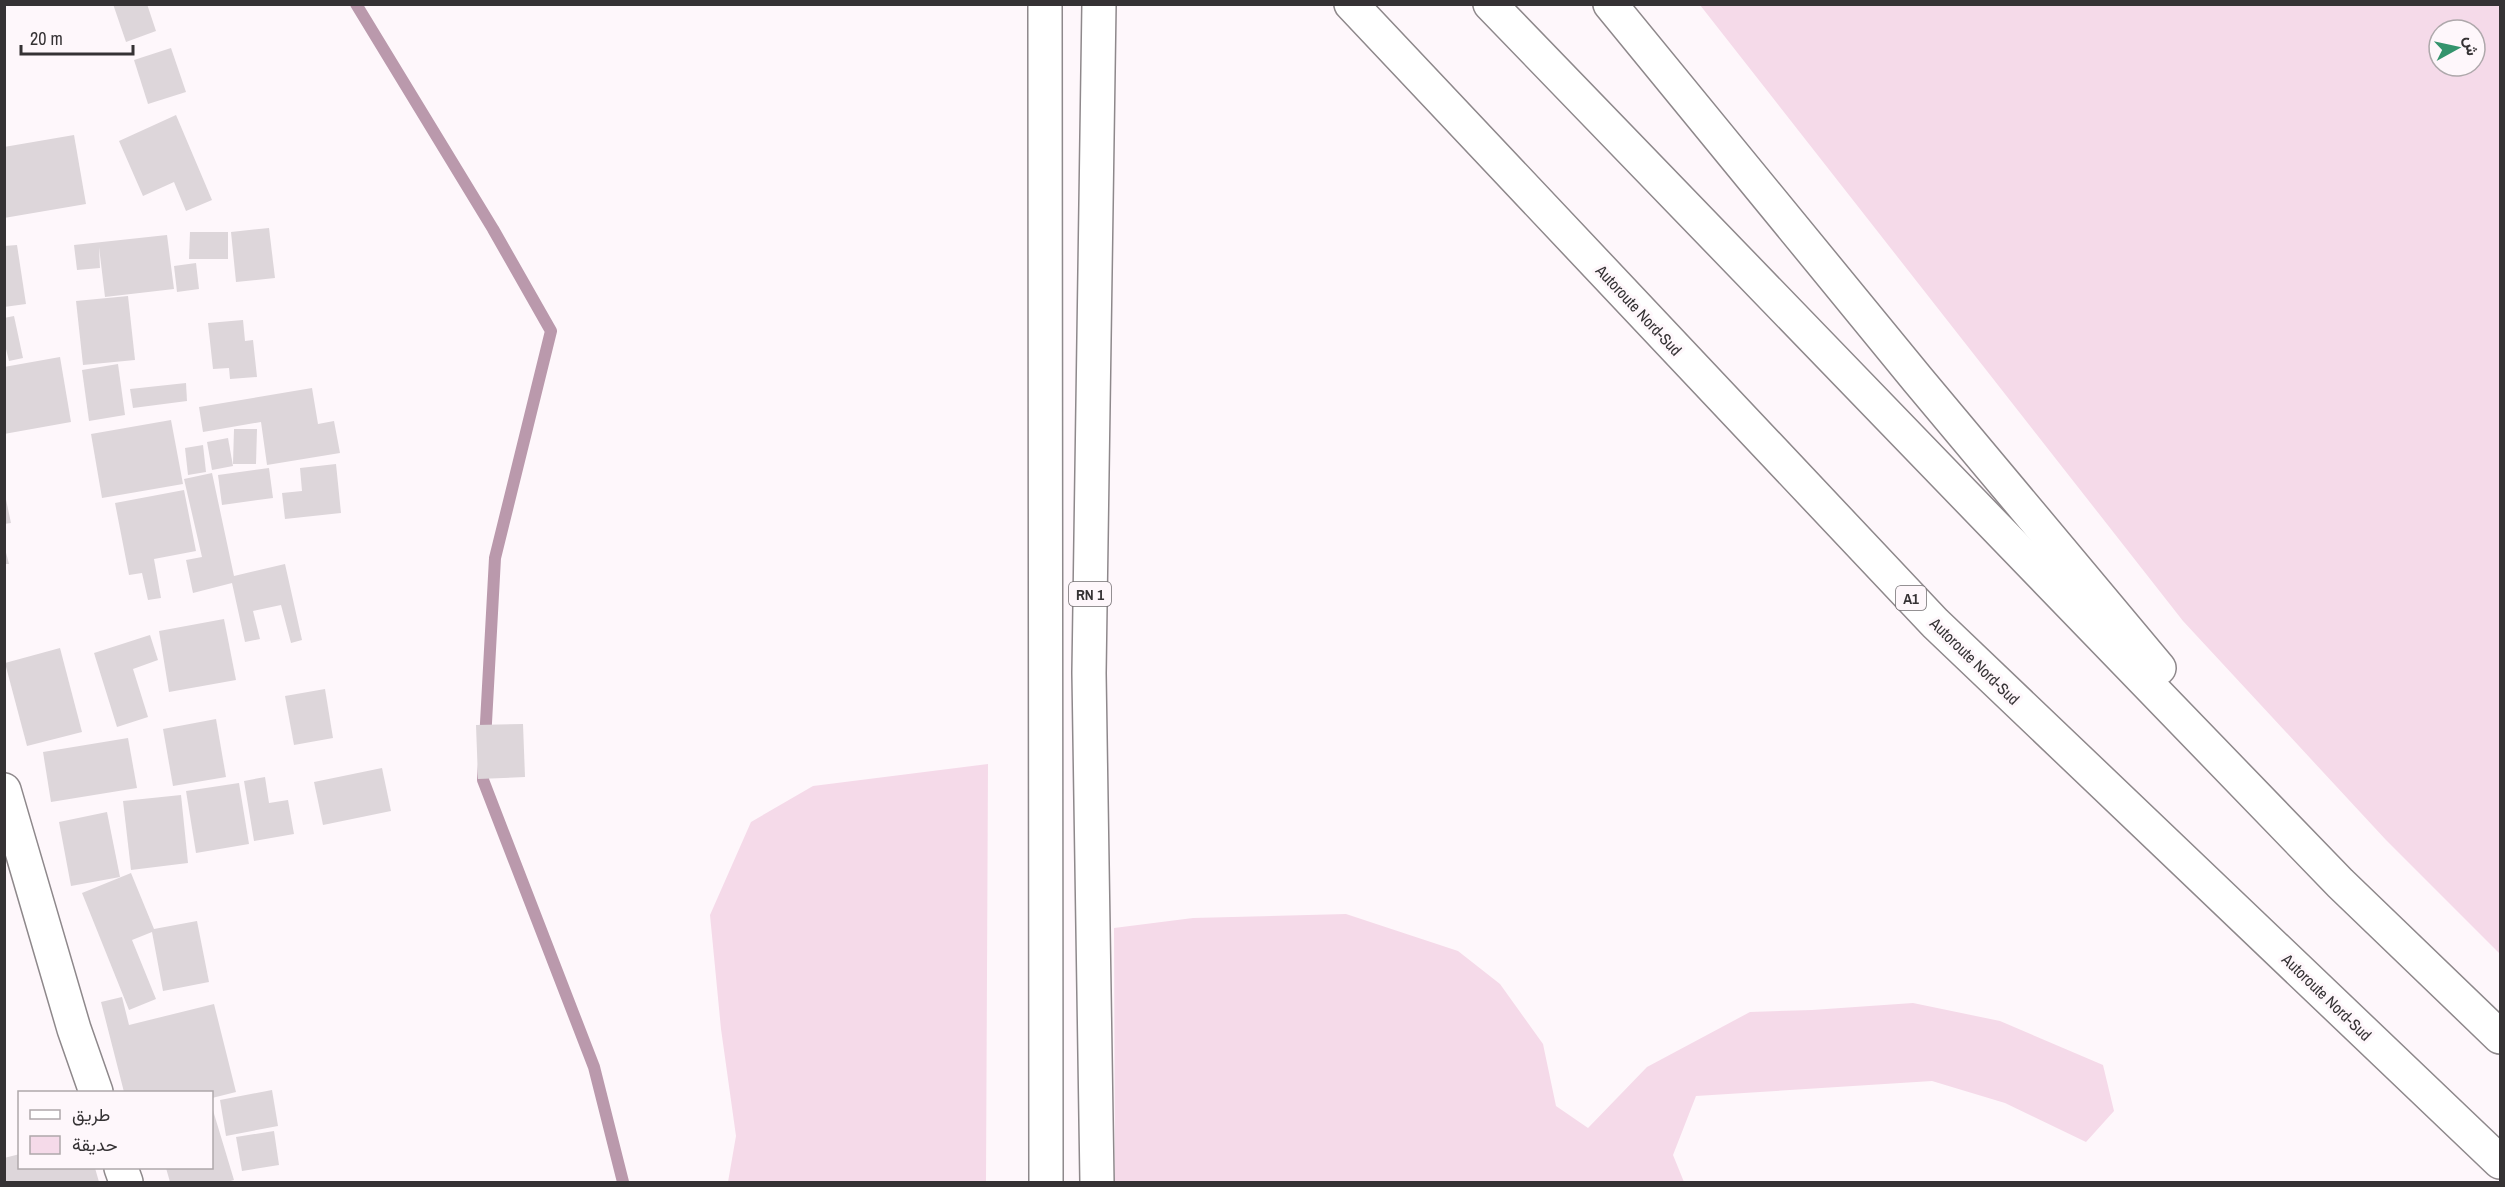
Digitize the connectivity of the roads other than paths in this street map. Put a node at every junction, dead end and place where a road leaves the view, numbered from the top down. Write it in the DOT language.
graph roads {
  1 [pos="1045,4"];
  2 [pos="1099,4"];
  3 [pos="1351,4"];
  4 [pos="1490,4"];
  5 [pos="1610,4"];
  6 [pos="4,790"];
  7 [pos="2340,883"];
  8 [pos="2500,1037"];
  9 [pos="96,1091"];
  10 [pos="2500,1162"];
  11 [pos="1046,1182"];
  12 [pos="1097,1182"];
  1 -- 11 [label="main road, RN 1"];
  2 -- 12 [label="main road, RN 1"];
  3 -- 10 [label="main road, Autoroute Nord-Sud / A1"];
  4 -- 7 [label="main road"];
  5 -- 7 [label="main road"];
  6 -- 9 [label="main road"];
  7 -- 8 [label="main road"];
}
